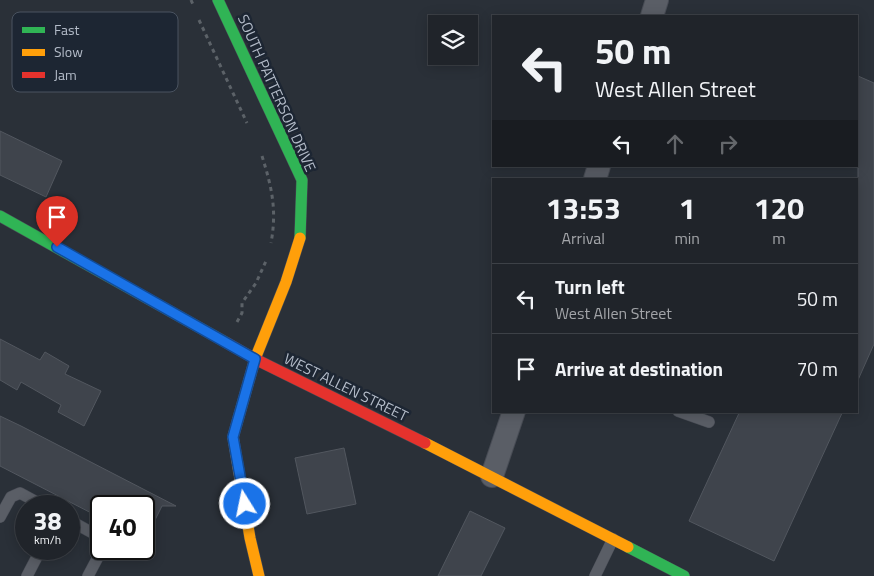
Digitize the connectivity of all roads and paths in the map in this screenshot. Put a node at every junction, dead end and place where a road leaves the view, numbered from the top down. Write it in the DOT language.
graph roads {
  1 [pos="191,0"];
  2 [pos="218,0"];
  3 [pos="657,0"];
  4 [pos="194,8"];
  5 [pos="652,15"];
  6 [pos="197,16"];
  7 [pos="249,128"];
  8 [pos="261,152"];
  9 [pos="0,216"];
  10 [pos="271,244"];
  11 [pos="266,260"];
  12 [pos="225,342"];
  13 [pos="255,359"];
  14 [pos="513,413"];
  15 [pos="684,413"];
  16 [pos="709,422"];
  17 [pos="492,476"];
  18 [pos="15,496"];
  19 [pos="0,517"];
  20 [pos="613,539"];
  21 [pos="35,560"];
  22 [pos="96,560"];
  23 [pos="27,576"];
  24 [pos="88,576"];
  25 [pos="259,576"];
  26 [pos="595,576"];
  27 [pos="684,576"];
  1 -- 4 [label="path"];
  2 -- 13 [label="street, SOUTH PATTERSON DRIVE"];
  3 -- 5 [label="street"];
  6 -- 7 [label="path"];
  8 -- 10 [label="path"];
  9 -- 12 [label="street, WEST ALLEN STREET"];
  11 -- 12 [label="path"];
  12 -- 13 [label="street, WEST ALLEN STREET"];
  13 -- 17 [label="street, WEST ALLEN STREET"];
  13 -- 25 [label="street, SOUTH PATTERSON DRIVE"];
  14 -- 17 [label="street"];
  15 -- 16 [label="lane"];
  17 -- 20 [label="street, WEST ALLEN STREET"];
  18 -- 19 [label="lane"];
  20 -- 26 [label="lane"];
  20 -- 27 [label="street, WEST ALLEN STREET"];
  21 -- 23 [label="lane"];
  22 -- 24 [label="lane"];
}
